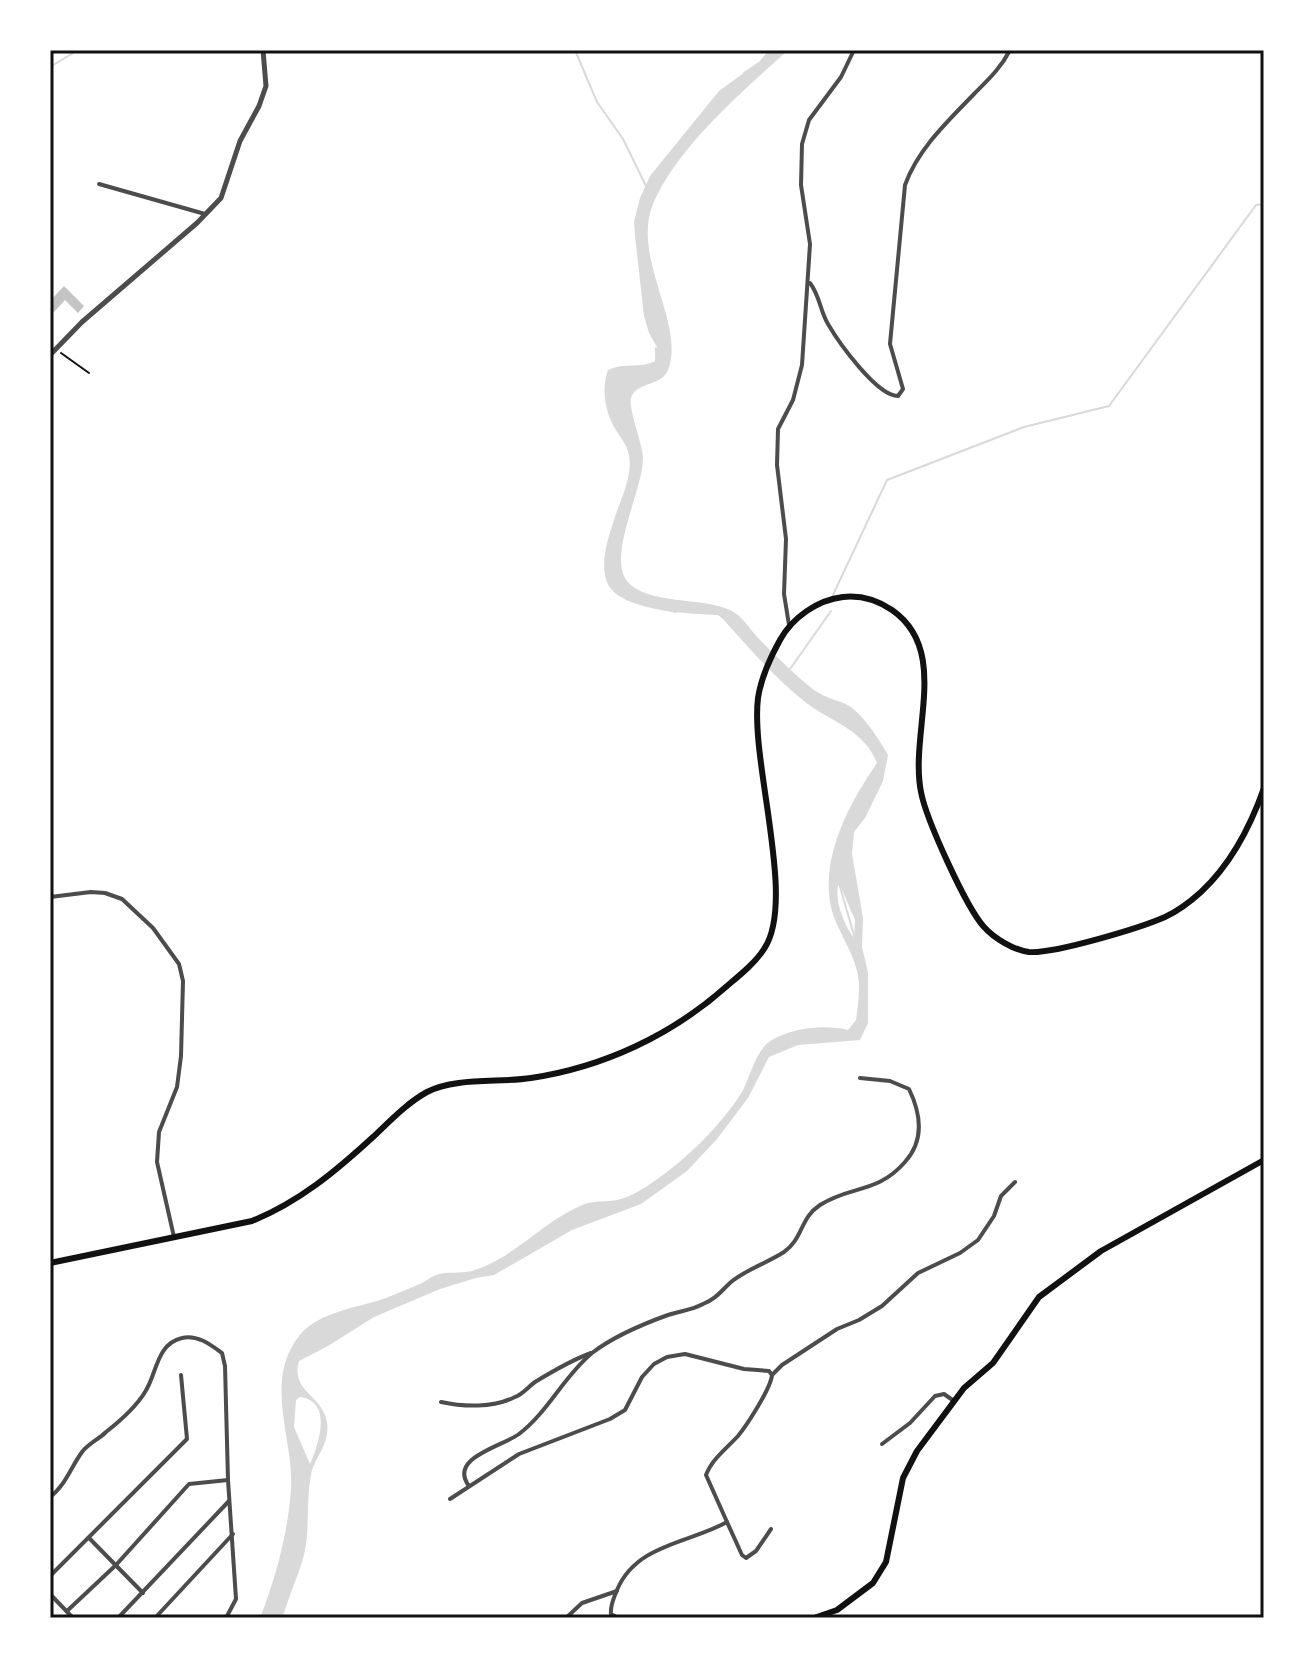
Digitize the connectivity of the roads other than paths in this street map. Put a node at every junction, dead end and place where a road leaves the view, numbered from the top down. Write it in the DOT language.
graph roads {
  1 [pos="263,50"];
  2 [pos="854,50"];
  3 [pos="1010,50"];
  4 [pos="99,184"];
  5 [pos="205,214"];
  6 [pos="808,281"];
  7 [pos="50,355"];
  8 [pos="789,626"];
  9 [pos="1264,788"];
  10 [pos="50,897"];
  11 [pos="860,1078"];
  12 [pos="1264,1160"];
  13 [pos="1015,1182"];
  14 [pos="174,1237"];
  15 [pos="50,1263"];
  16 [pos="593,1352"];
  17 [pos="181,1375"];
  18 [pos="772,1375"];
  19 [pos="954,1401"];
  20 [pos="441,1402"];
  21 [pos="882,1444"];
  22 [pos="228,1480"];
  23 [pos="469,1486"];
  24 [pos="50,1497"];
  25 [pos="450,1499"];
  26 [pos="230,1501"];
  27 [pos="727,1522"];
  28 [pos="771,1529"];
  29 [pos="233,1534"];
  30 [pos="90,1539"];
  31 [pos="116,1565"];
  32 [pos="50,1576"];
  33 [pos="617,1591"];
  34 [pos="143,1593"];
  35 [pos="50,1594"];
  36 [pos="67,1611"];
  37 [pos="73,1618"];
  38 [pos="118,1618"];
  39 [pos="155,1618"];
  40 [pos="226,1618"];
  41 [pos="566,1618"];
  42 [pos="618,1618"];
  43 [pos="675,1618"];
  44 [pos="709,1618"];
  45 [pos="814,1618"];
  1 -- 5 [label="street"];
  2 -- 6 [label="street"];
  3 -- 6 [label="street"];
  4 -- 5 [label="street"];
  5 -- 7 [label="street"];
  6 -- 8 [label="street"];
  8 -- 9 [label="main road"];
  8 -- 14 [label="main road"];
  10 -- 14 [label="street"];
  11 -- 16 [label="street"];
  12 -- 19 [label="main road"];
  13 -- 18 [label="street"];
  14 -- 15 [label="main road"];
  16 -- 20 [label="street"];
  16 -- 23 [label="street"];
  17 -- 30 [label="street"];
  18 -- 23 [label="street"];
  18 -- 27 [label="street"];
  19 -- 21 [label="street"];
  19 -- 45 [label="main road"];
  22 -- 24 [label="street"];
  22 -- 26 [label="street"];
  22 -- 31 [label="street"];
  23 -- 25 [label="street"];
  26 -- 29 [label="street"];
  26 -- 34 [label="street"];
  27 -- 28 [label="street"];
  27 -- 33 [label="street"];
  29 -- 39 [label="street"];
  29 -- 40 [label="street"];
  30 -- 31 [label="street"];
  30 -- 32 [label="street"];
  31 -- 34 [label="street"];
  31 -- 36 [label="street"];
  33 -- 41 [label="street"];
  33 -- 42 [label="street"];
  34 -- 38 [label="street"];
  35 -- 36 [label="street"];
  36 -- 37 [label="street"];
  43 -- 44 [label="main road"];
}
